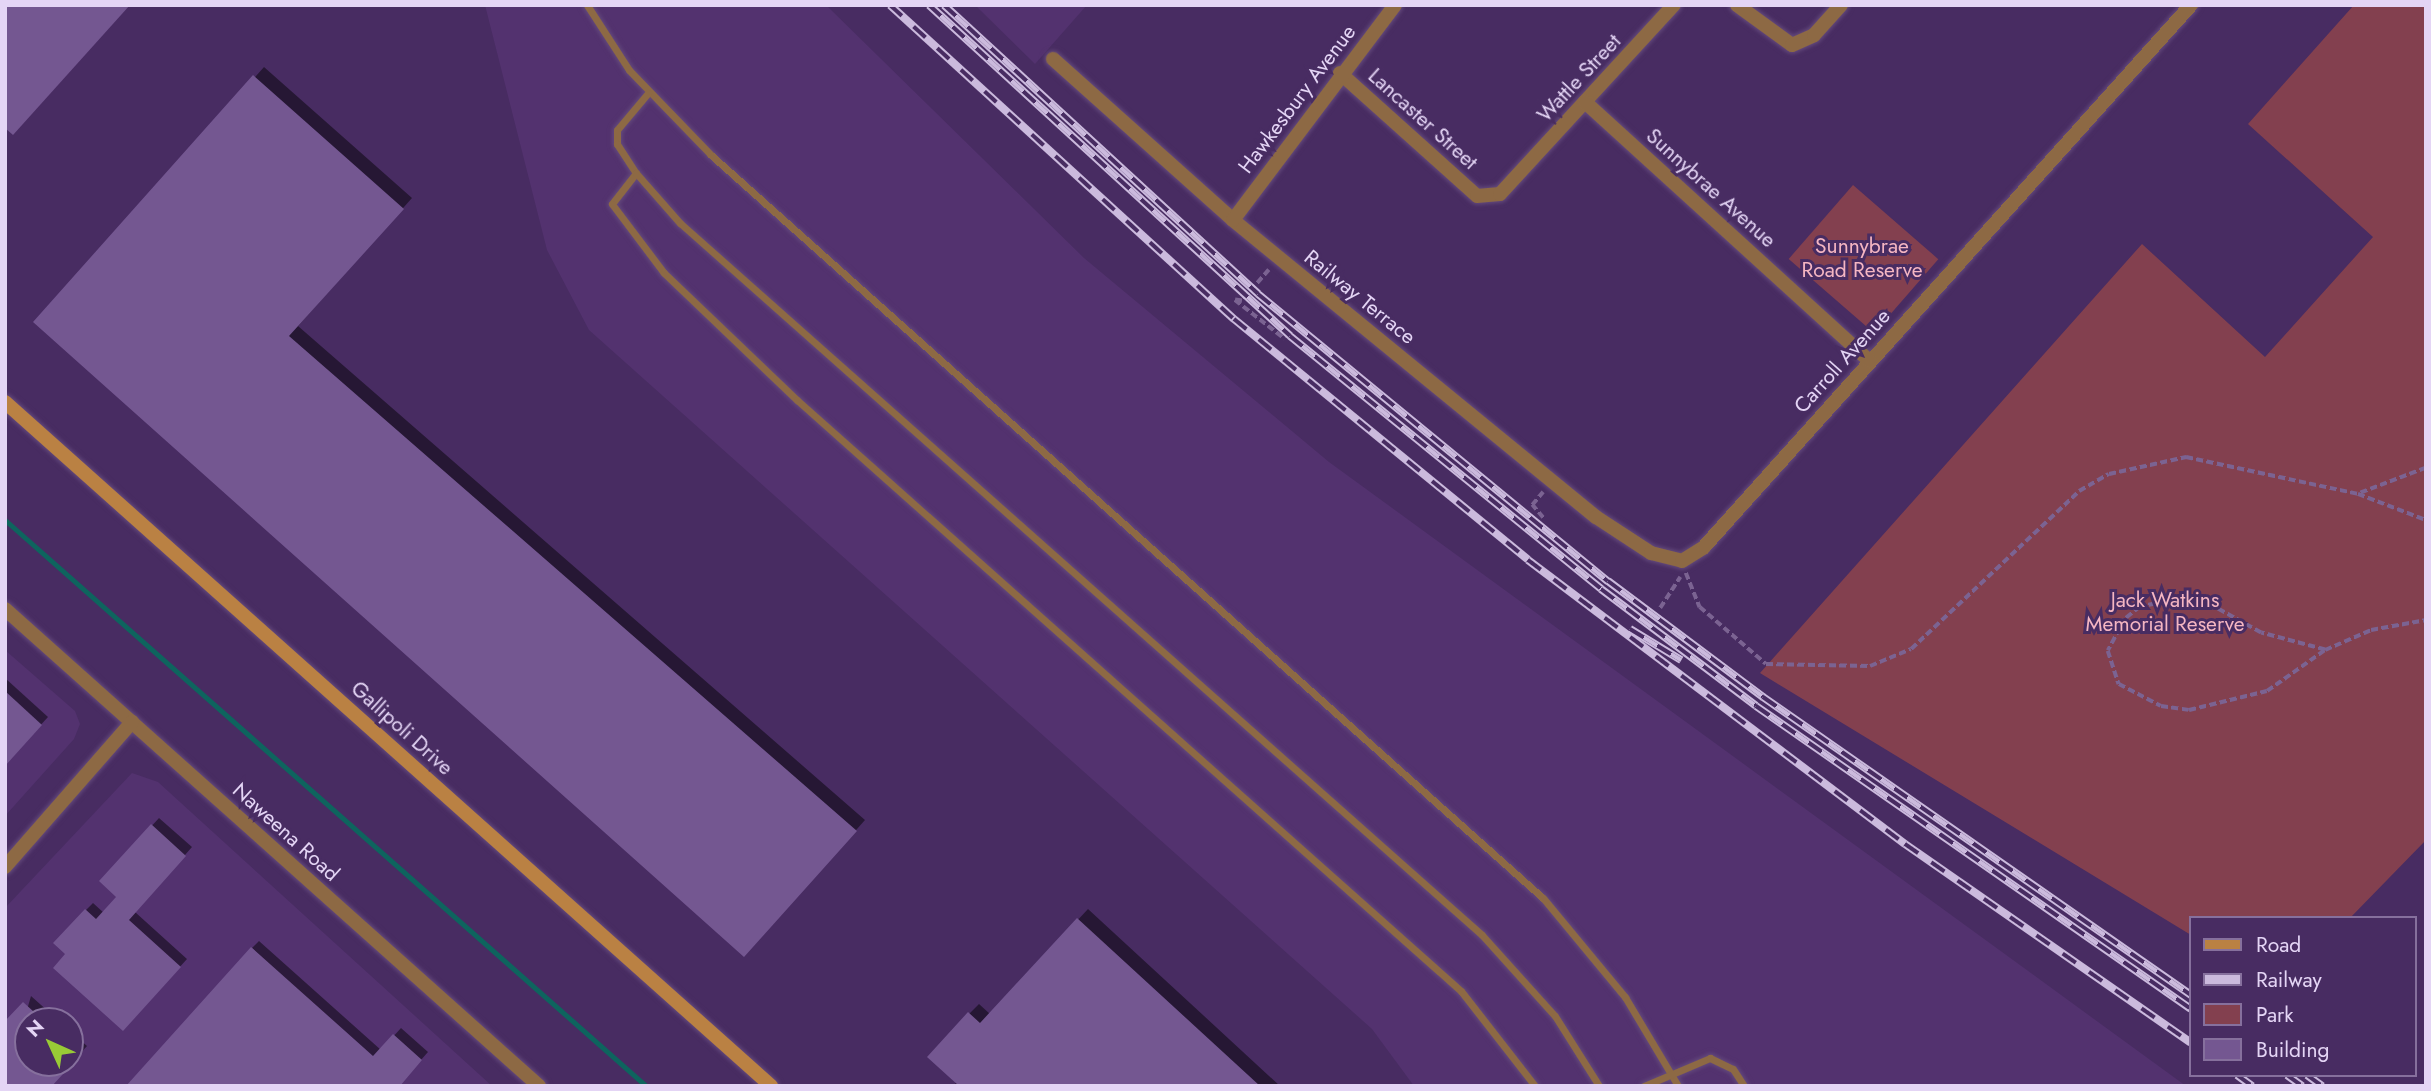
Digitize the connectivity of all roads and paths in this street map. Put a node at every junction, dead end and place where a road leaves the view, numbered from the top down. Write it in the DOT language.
graph roads {
  1 [pos="587,5"];
  2 [pos="1674,5"];
  3 [pos="1737,5"];
  4 [pos="1841,5"];
  5 [pos="2191,5"];
  6 [pos="1387,8"];
  7 [pos="1053,59"];
  8 [pos="1340,73"];
  9 [pos="648,93"];
  10 [pos="1585,102"];
  11 [pos="636,173"];
  12 [pos="1514,180"];
  13 [pos="1233,220"];
  14 [pos="1280,258"];
  15 [pos="1285,339"];
  16 [pos="1870,361"];
  17 [pos="5,402"];
  18 [pos="2426,468"];
  19 [pos="1553,481"];
  20 [pos="2358,495"];
  21 [pos="1543,518"];
  22 [pos="2426,520"];
  23 [pos="1682,561"];
  24 [pos="1693,592"];
  25 [pos="1660,608"];
  26 [pos="5,609"];
  27 [pos="2426,620"];
  28 [pos="2325,650"];
  29 [pos="132,722"];
  30 [pos="5,867"];
  31 [pos="1671,1071"];
  32 [pos="539,1086"];
  33 [pos="771,1086"];
  34 [pos="1535,1086"];
  35 [pos="1599,1086"];
  36 [pos="1644,1086"];
  37 [pos="1678,1086"];
  38 [pos="1744,1086"];
  1 -- 9 [label="lane"];
  2 -- 10 [label="street, Wattle Street"];
  3 -- 4 [label="street"];
  5 -- 16 [label="street, Carroll Avenue"];
  6 -- 8 [label="street, Hawkesbury Avenue"];
  7 -- 13 [label="street, Railway Terrace"];
  8 -- 12 [label="street, Lancaster Street"];
  8 -- 13 [label="street, Hawkesbury Avenue"];
  9 -- 11 [label="lane"];
  9 -- 31 [label="lane"];
  10 -- 12 [label="street, Wattle Street"];
  10 -- 16 [label="street, Sunnybrae Avenue"];
  11 -- 34 [label="lane"];
  11 -- 35 [label="lane"];
  13 -- 14 [label="street, Railway Terrace"];
  14 -- 15 [label="path"];
  14 -- 19 [label="street, Railway Terrace"];
  16 -- 23 [label="street, Carroll Avenue"];
  17 -- 33 [label="street, Gallipoli Drive"];
  18 -- 20 [label="path"];
  19 -- 21 [label="path"];
  19 -- 23 [label="street, Railway Terrace"];
  20 -- 22 [label="path"];
  20 -- 24 [label="path"];
  23 -- 25 [label="path"];
  26 -- 29 [label="street, Naweena Road"];
  27 -- 28 [label="path"];
  28 -- 28 [label="path"];
  29 -- 30 [label="street"];
  29 -- 32 [label="street, Naweena Road"];
  31 -- 36 [label="lane"];
  31 -- 37 [label="lane"];
  31 -- 38 [label="lane"];
}
